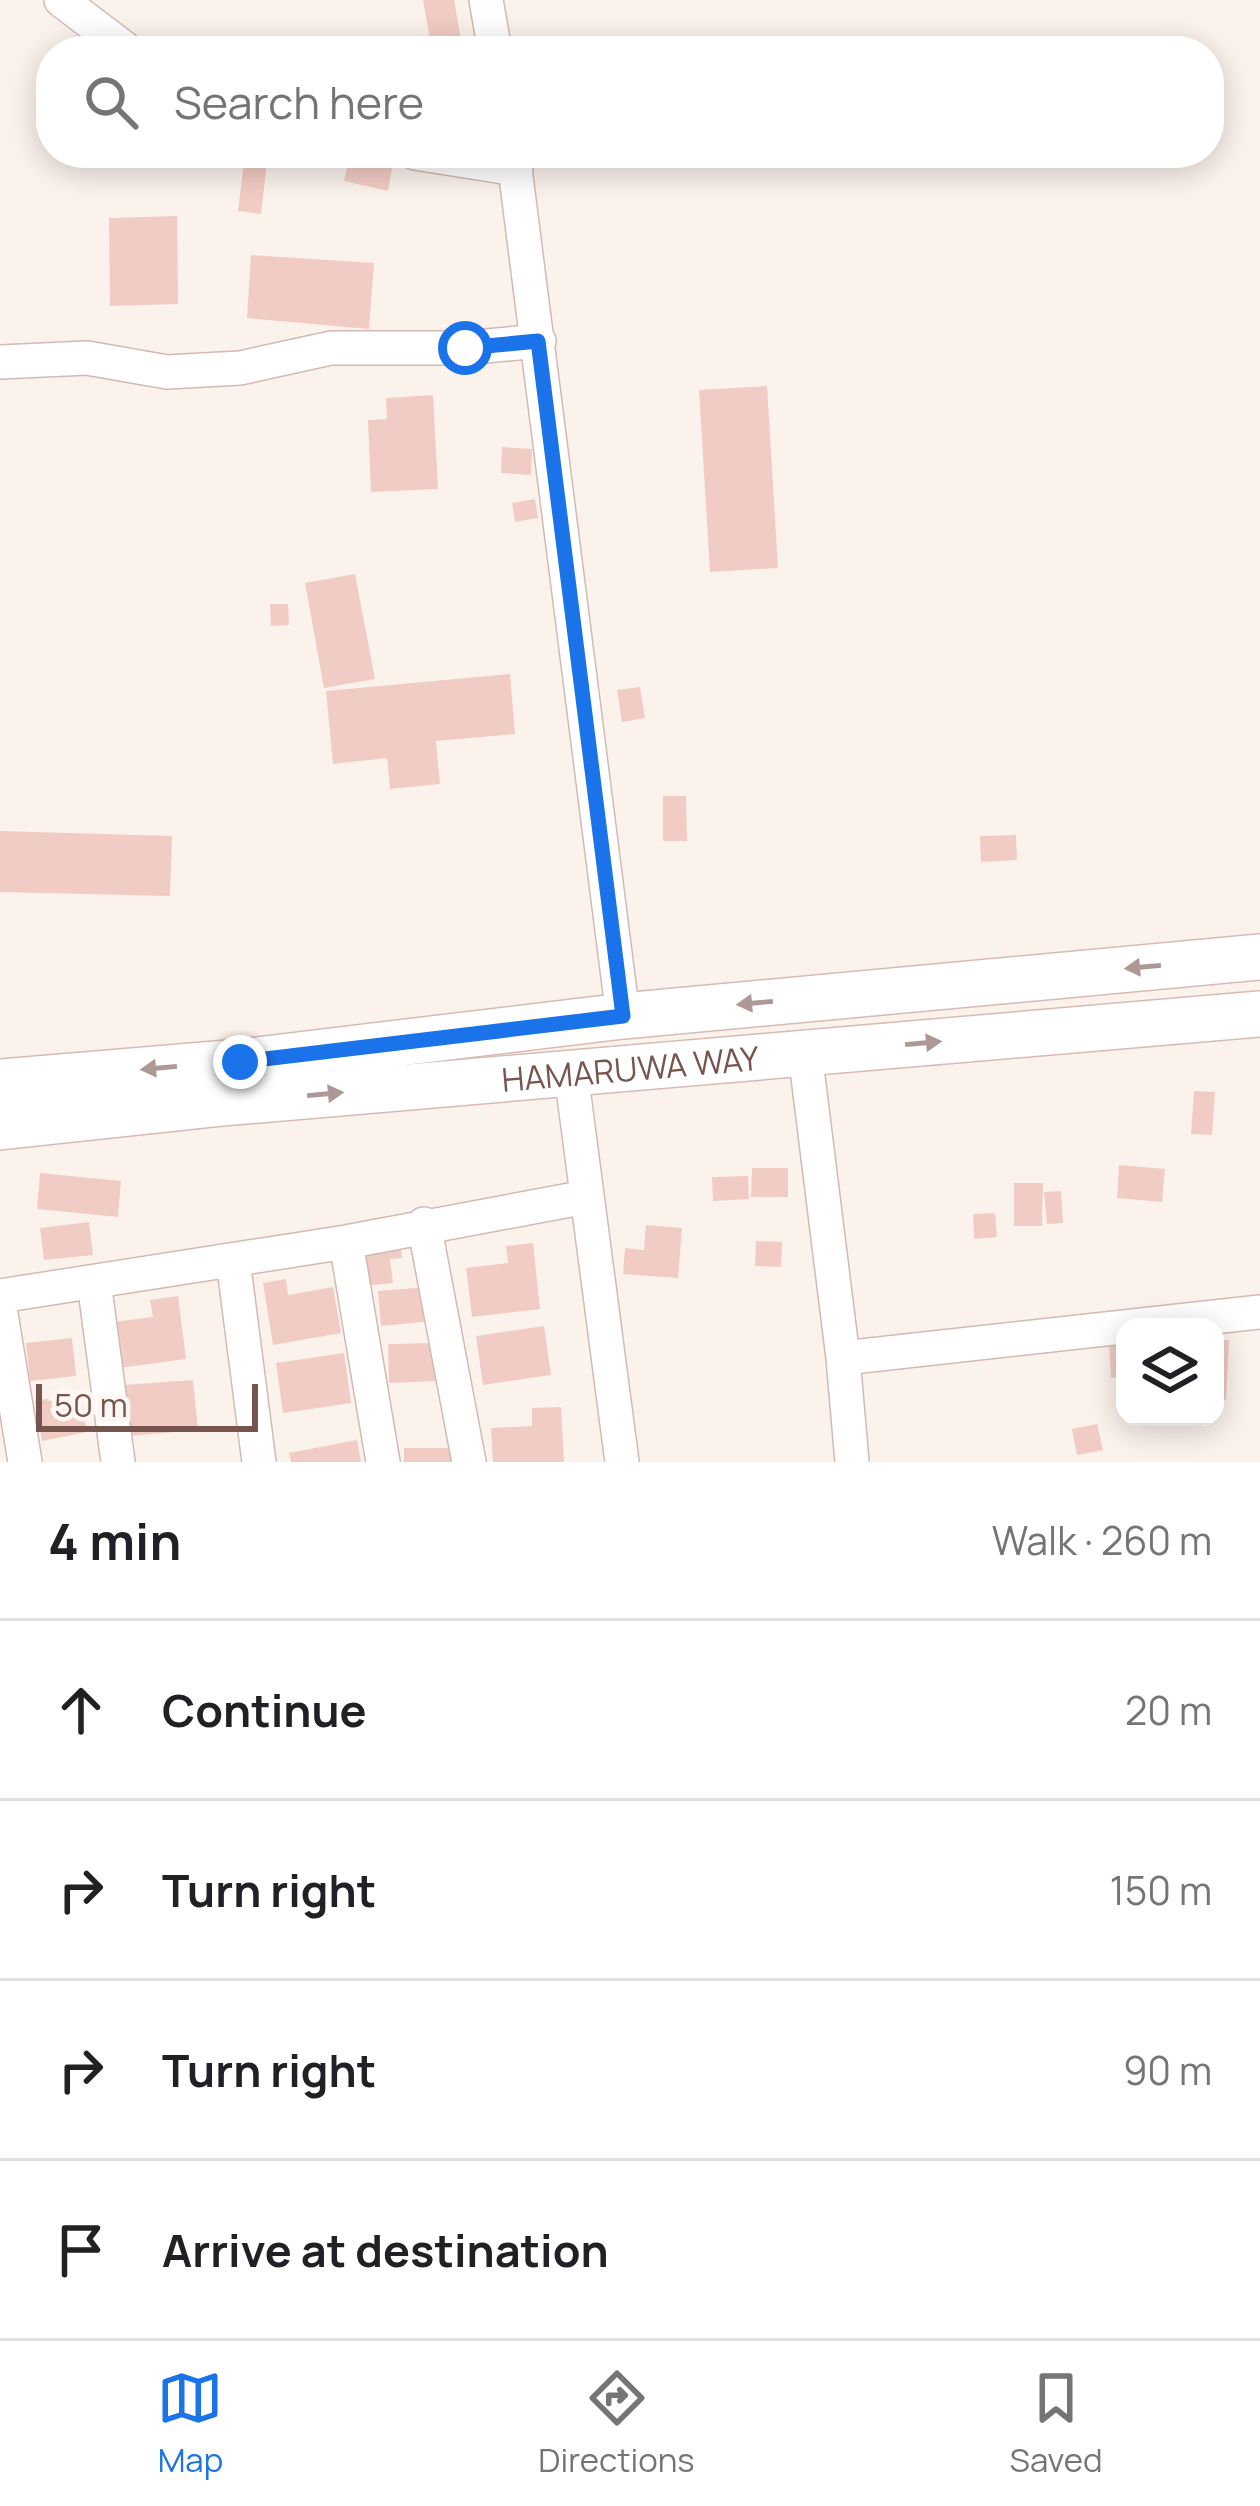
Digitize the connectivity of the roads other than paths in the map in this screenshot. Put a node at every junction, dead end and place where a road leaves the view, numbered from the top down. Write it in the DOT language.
graph roads {
  1 [pos="62,0"];
  2 [pos="486,0"];
  3 [pos="109,36"];
  4 [pos="492,36"];
  5 [pos="516,168"];
  6 [pos="538,341"];
  7 [pos="0,362"];
  8 [pos="1260,956"];
  9 [pos="1260,1014"];
  10 [pos="623,1016"];
  11 [pos="805,1053"];
  12 [pos="571,1073"];
  13 [pos="0,1082"];
  14 [pos="0,1127"];
  15 [pos="586,1197"];
  16 [pos="424,1225"];
  17 [pos="346,1242"];
  18 [pos="233,1259"];
  19 [pos="94,1282"];
  20 [pos="0,1296"];
  21 [pos="0,1308"];
  22 [pos="1260,1312"];
  23 [pos="844,1358"];
  24 [pos="25,1462"];
  25 [pos="118,1462"];
  26 [pos="259,1462"];
  27 [pos="383,1462"];
  28 [pos="469,1462"];
  29 [pos="622,1462"];
  30 [pos="852,1462"];
  1 -- 3 [label="street"];
  2 -- 4 [label="street"];
  5 -- 6 [label="street"];
  6 -- 7 [label="street"];
  6 -- 10 [label="street"];
  8 -- 10 [label="main road, one-way"];
  11 -- 9 [label="main road, HAMARUWA WAY, one-way"];
  10 -- 13 [label="main road, one-way"];
  11 -- 12 [label="main road, HAMARUWA WAY"];
  11 -- 23 [label="street"];
  14 -- 12 [label="main road, HAMARUWA WAY, one-way"];
  12 -- 15 [label="street"];
  15 -- 16 [label="street"];
  15 -- 29 [label="street"];
  16 -- 17 [label="street"];
  16 -- 28 [label="street"];
  17 -- 18 [label="street"];
  17 -- 27 [label="street"];
  18 -- 19 [label="street"];
  18 -- 26 [label="street"];
  19 -- 20 [label="street"];
  19 -- 25 [label="street"];
  21 -- 24 [label="street"];
  22 -- 23 [label="street"];
  23 -- 30 [label="street"];
}
